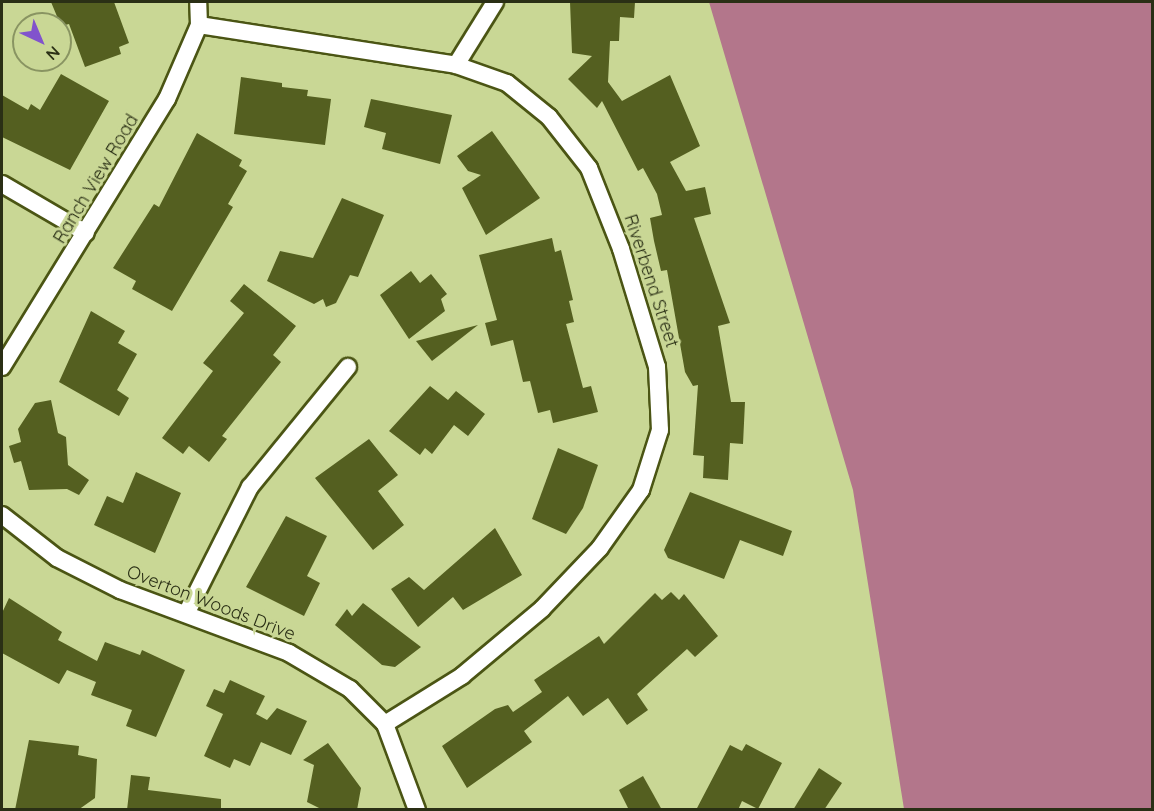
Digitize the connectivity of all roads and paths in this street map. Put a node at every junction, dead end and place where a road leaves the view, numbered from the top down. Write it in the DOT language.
graph roads {
  1 [pos="198,2"];
  2 [pos="495,2"];
  3 [pos="199,25"];
  4 [pos="456,64"];
  5 [pos="2,184"];
  6 [pos="86,233"];
  7 [pos="2,367"];
  8 [pos="348,368"];
  9 [pos="2,515"];
  10 [pos="187,612"];
  11 [pos="385,724"];
  12 [pos="417,810"];
  1 -- 3 [label="street, Ranch View Road"];
  2 -- 4 [label="street"];
  3 -- 4 [label="street, Riverbend Street"];
  3 -- 6 [label="street, Ranch View Road"];
  4 -- 11 [label="street, Riverbend Street"];
  5 -- 6 [label="street"];
  6 -- 7 [label="street, Ranch View Road"];
  8 -- 10 [label="street"];
  9 -- 10 [label="street, Overton Woods Drive"];
  10 -- 11 [label="street, Overton Woods Drive"];
  11 -- 12 [label="street, Overton Woods Drive"];
}
